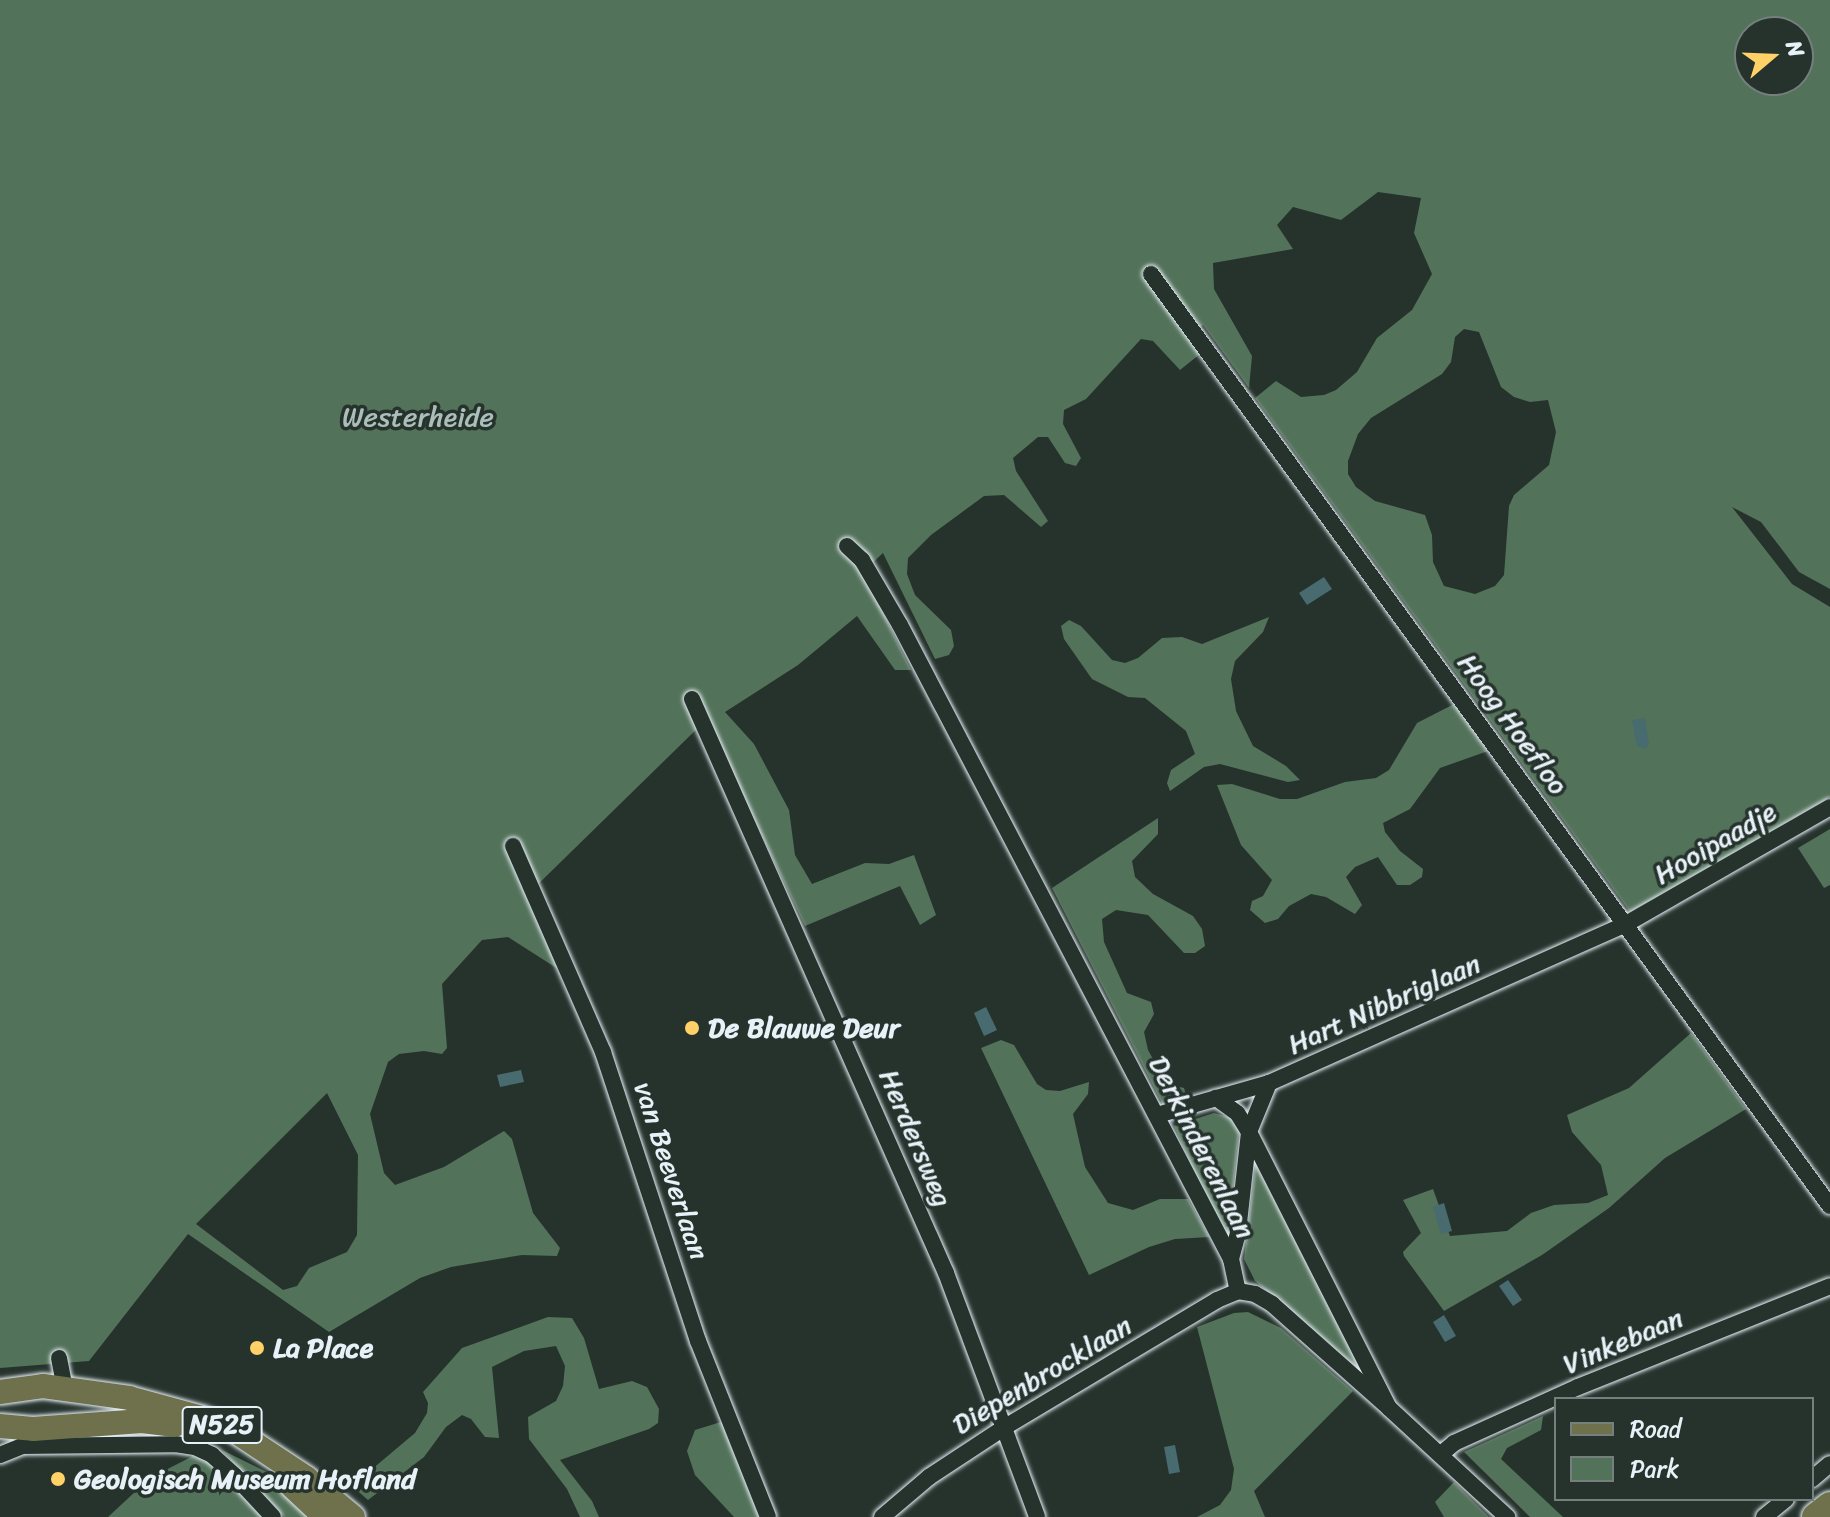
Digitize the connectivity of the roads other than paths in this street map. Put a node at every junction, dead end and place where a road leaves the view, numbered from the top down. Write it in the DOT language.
graph roads {
  1 [pos="1151,274"];
  2 [pos="847,546"];
  3 [pos="692,699"];
  4 [pos="1830,807"];
  5 [pos="513,846"];
  6 [pos="1626,924"];
  7 [pos="1269,1083"];
  8 [pos="1216,1098"];
  9 [pos="1157,1115"];
  10 [pos="1249,1132"];
  11 [pos="1830,1206"];
  12 [pos="1231,1259"];
  13 [pos="1830,1286"];
  14 [pos="1238,1291"];
  15 [pos="59,1358"];
  16 [pos="70,1390"];
  17 [pos="1556,1397"];
  18 [pos="1554,1398"];
  19 [pos="1389,1408"];
  20 [pos="8,1417"];
  21 [pos="67,1426"];
  22 [pos="1005,1427"];
  23 [pos="1441,1454"];
  24 [pos="0,1455"];
  25 [pos="1830,1464"];
  26 [pos="1814,1477"];
  27 [pos="1784,1501"];
  28 [pos="1830,1506"];
  29 [pos="273,1517"];
  30 [pos="325,1517"];
  31 [pos="353,1517"];
  32 [pos="768,1517"];
  33 [pos="882,1517"];
  34 [pos="1037,1517"];
  35 [pos="1507,1517"];
  36 [pos="1764,1517"];
  37 [pos="1816,1517"];
  1 -- 6 [label="street, Hoog Hoefloo"];
  2 -- 9 [label="street, Derkinderenlaan"];
  3 -- 22 [label="street, Herdersweg"];
  4 -- 6 [label="street, Hooipaadje"];
  5 -- 32 [label="street, van Beeverlaan"];
  6 -- 7 [label="street, Hart Nibbriglaan"];
  6 -- 11 [label="street, Hoog Hoefloo"];
  7 -- 8 [label="street, Hart Nibbriglaan"];
  7 -- 10 [label="street"];
  8 -- 9 [label="street, Hart Nibbriglaan"];
  8 -- 10 [label="street, Derkinderenlaan"];
  9 -- 12 [label="street, Derkinderenlaan"];
  10 -- 12 [label="street"];
  10 -- 19 [label="street, Derkinderenlaan"];
  12 -- 14 [label="street, Derkinderenlaan"];
  13 -- 17 [label="street, Vinkebaan"];
  14 -- 19 [label="street"];
  14 -- 22 [label="street, Diepenbrocklaan"];
  15 -- 16 [label="street"];
  16 -- 20 [label="main road, N525"];
  16 -- 21 [label="main road"];
  16 -- 31 [label="main road, N525"];
  18 -- 23 [label="street, Vinkebaan"];
  19 -- 23 [label="street"];
  20 -- 21 [label="main road, N525"];
  20 -- 24 [label="street"];
  20 -- 29 [label="street"];
  21 -- 30 [label="main road, N525"];
  22 -- 33 [label="street, Diepenbrocklaan"];
  22 -- 34 [label="street, Herdersweg"];
  23 -- 35 [label="street"];
  25 -- 26 [label="street"];
  27 -- 36 [label="street"];
  28 -- 37 [label="highway"];
}
